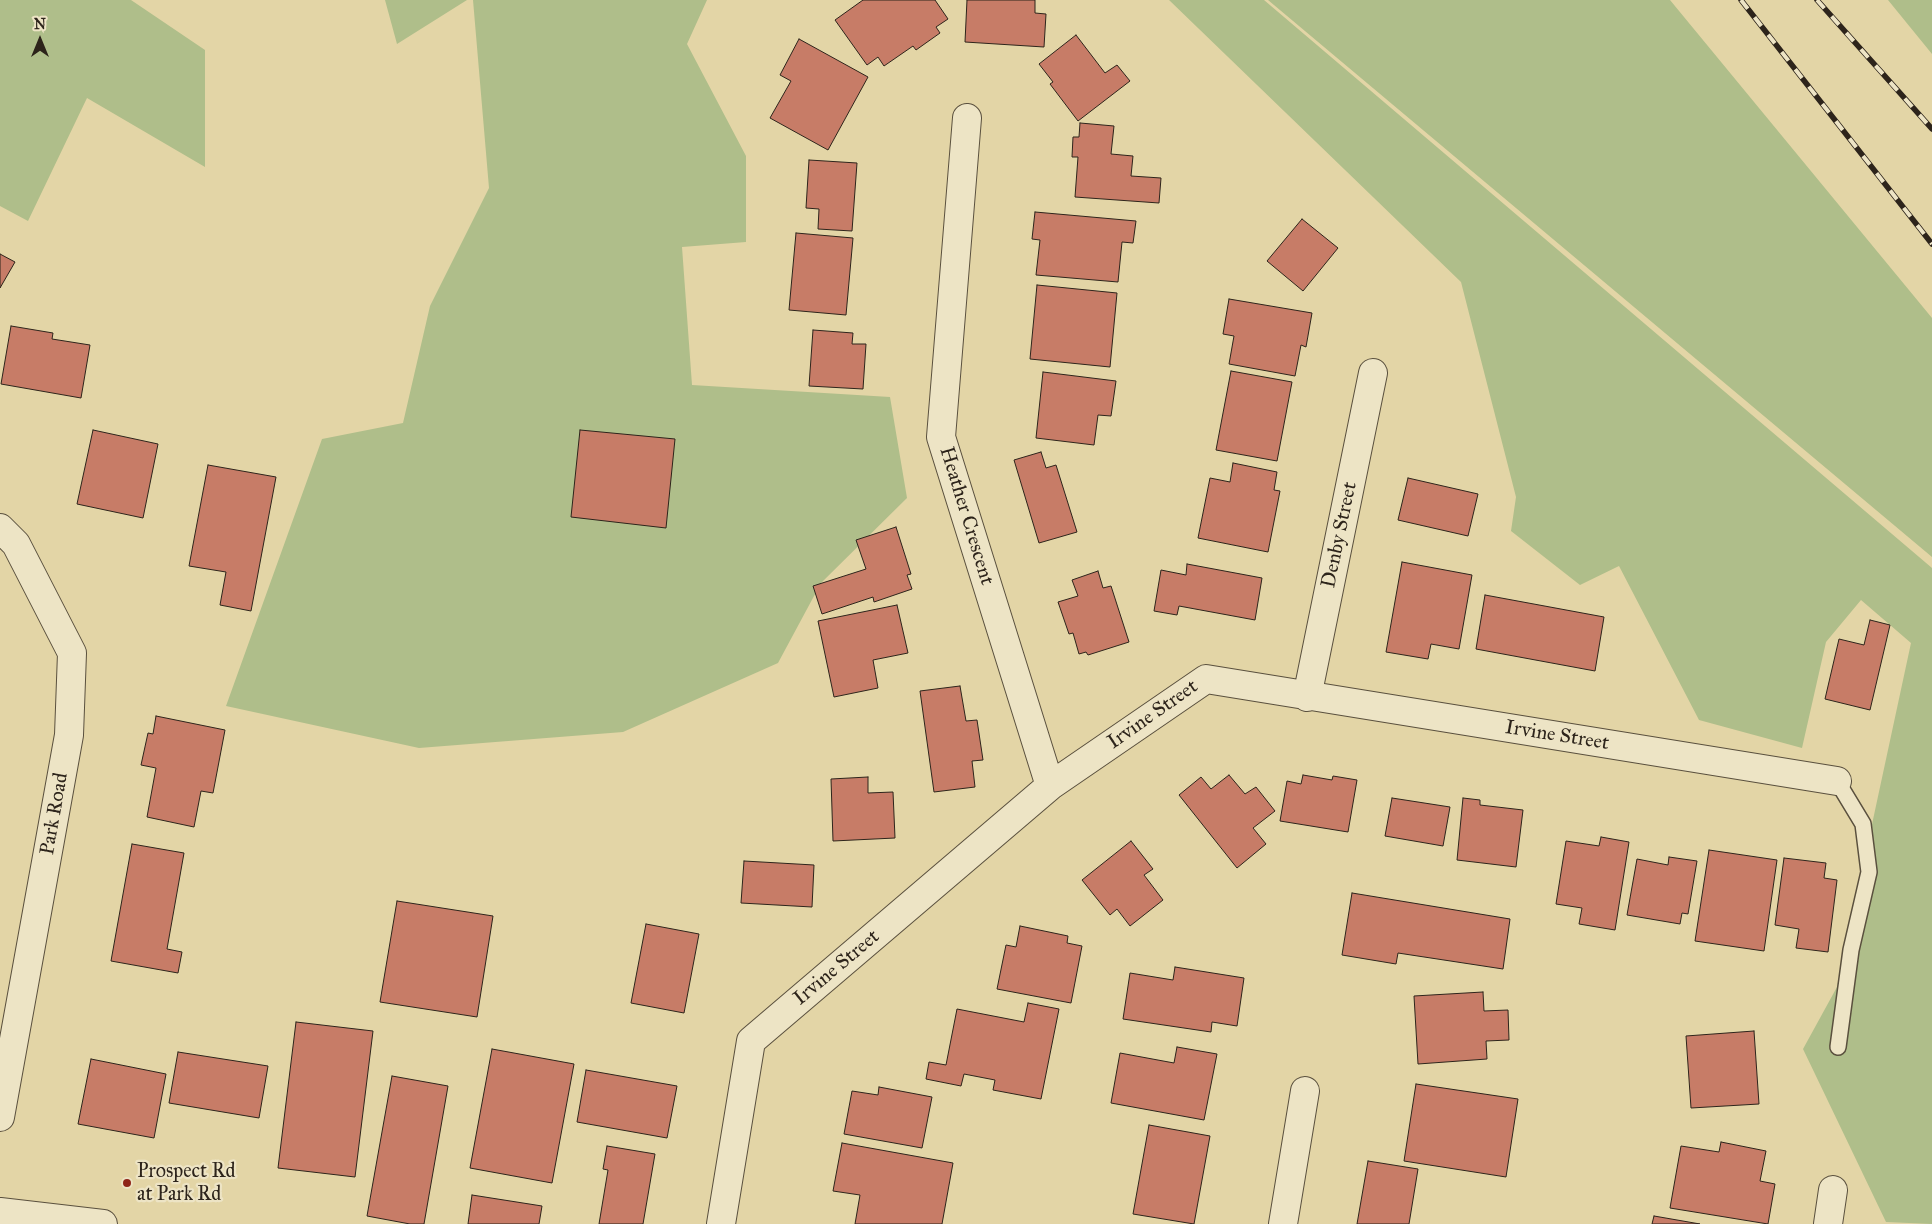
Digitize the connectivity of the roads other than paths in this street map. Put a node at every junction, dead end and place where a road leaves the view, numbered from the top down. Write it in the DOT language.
graph roads {
  1 [pos="967,118"];
  2 [pos="1373,374"];
  3 [pos="0,528"];
  4 [pos="1308,697"];
  5 [pos="1837,781"];
  6 [pos="1050,786"];
  7 [pos="1838,1047"];
  8 [pos="1305,1091"];
  9 [pos="0,1117"];
  10 [pos="1833,1190"];
  11 [pos="0,1212"];
  12 [pos="103,1224"];
  13 [pos="721,1224"];
  14 [pos="1283,1224"];
  15 [pos="1828,1224"];
  1 -- 6 [label="street, Heather Crescent"];
  2 -- 4 [label="street, Denby Street"];
  3 -- 9 [label="street, Park Road"];
  4 -- 5 [label="street, Irvine Street"];
  4 -- 6 [label="street, Irvine Street"];
  5 -- 7 [label="lane"];
  6 -- 13 [label="street, Irvine Street"];
  8 -- 14 [label="street"];
  10 -- 15 [label="street"];
  11 -- 12 [label="street"];
}
